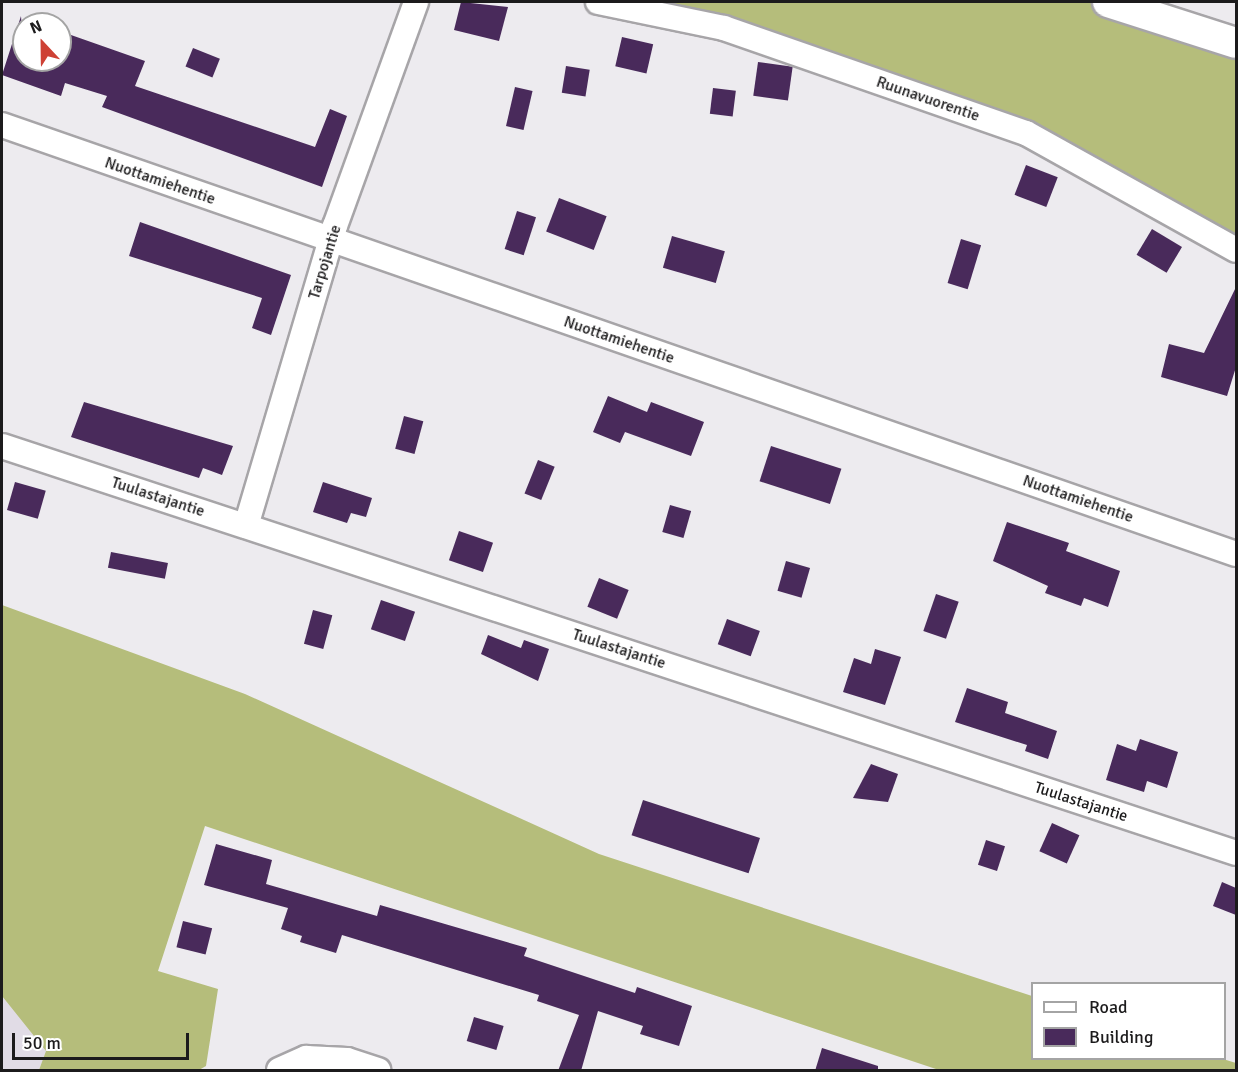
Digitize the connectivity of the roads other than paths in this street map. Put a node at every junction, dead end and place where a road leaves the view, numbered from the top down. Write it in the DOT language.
graph roads {
  1 [pos="416,2"];
  2 [pos="598,2"];
  3 [pos="1108,2"];
  4 [pos="1236,43"];
  5 [pos="2,125"];
  6 [pos="330,241"];
  7 [pos="1236,250"];
  8 [pos="2,446"];
  9 [pos="246,526"];
  10 [pos="1236,554"];
  11 [pos="1236,854"];
  12 [pos="279,1071"];
  13 [pos="378,1071"];
  1 -- 6 [label="street, Tarpojantie"];
  2 -- 7 [label="street, Ruunavuorentie"];
  3 -- 4 [label="street"];
  5 -- 6 [label="street, Nuottamiehentie"];
  6 -- 9 [label="street, Tarpojantie"];
  6 -- 10 [label="street, Nuottamiehentie"];
  8 -- 9 [label="street, Tuulastajantie"];
  9 -- 11 [label="street, Tuulastajantie"];
  12 -- 13 [label="street"];
}
